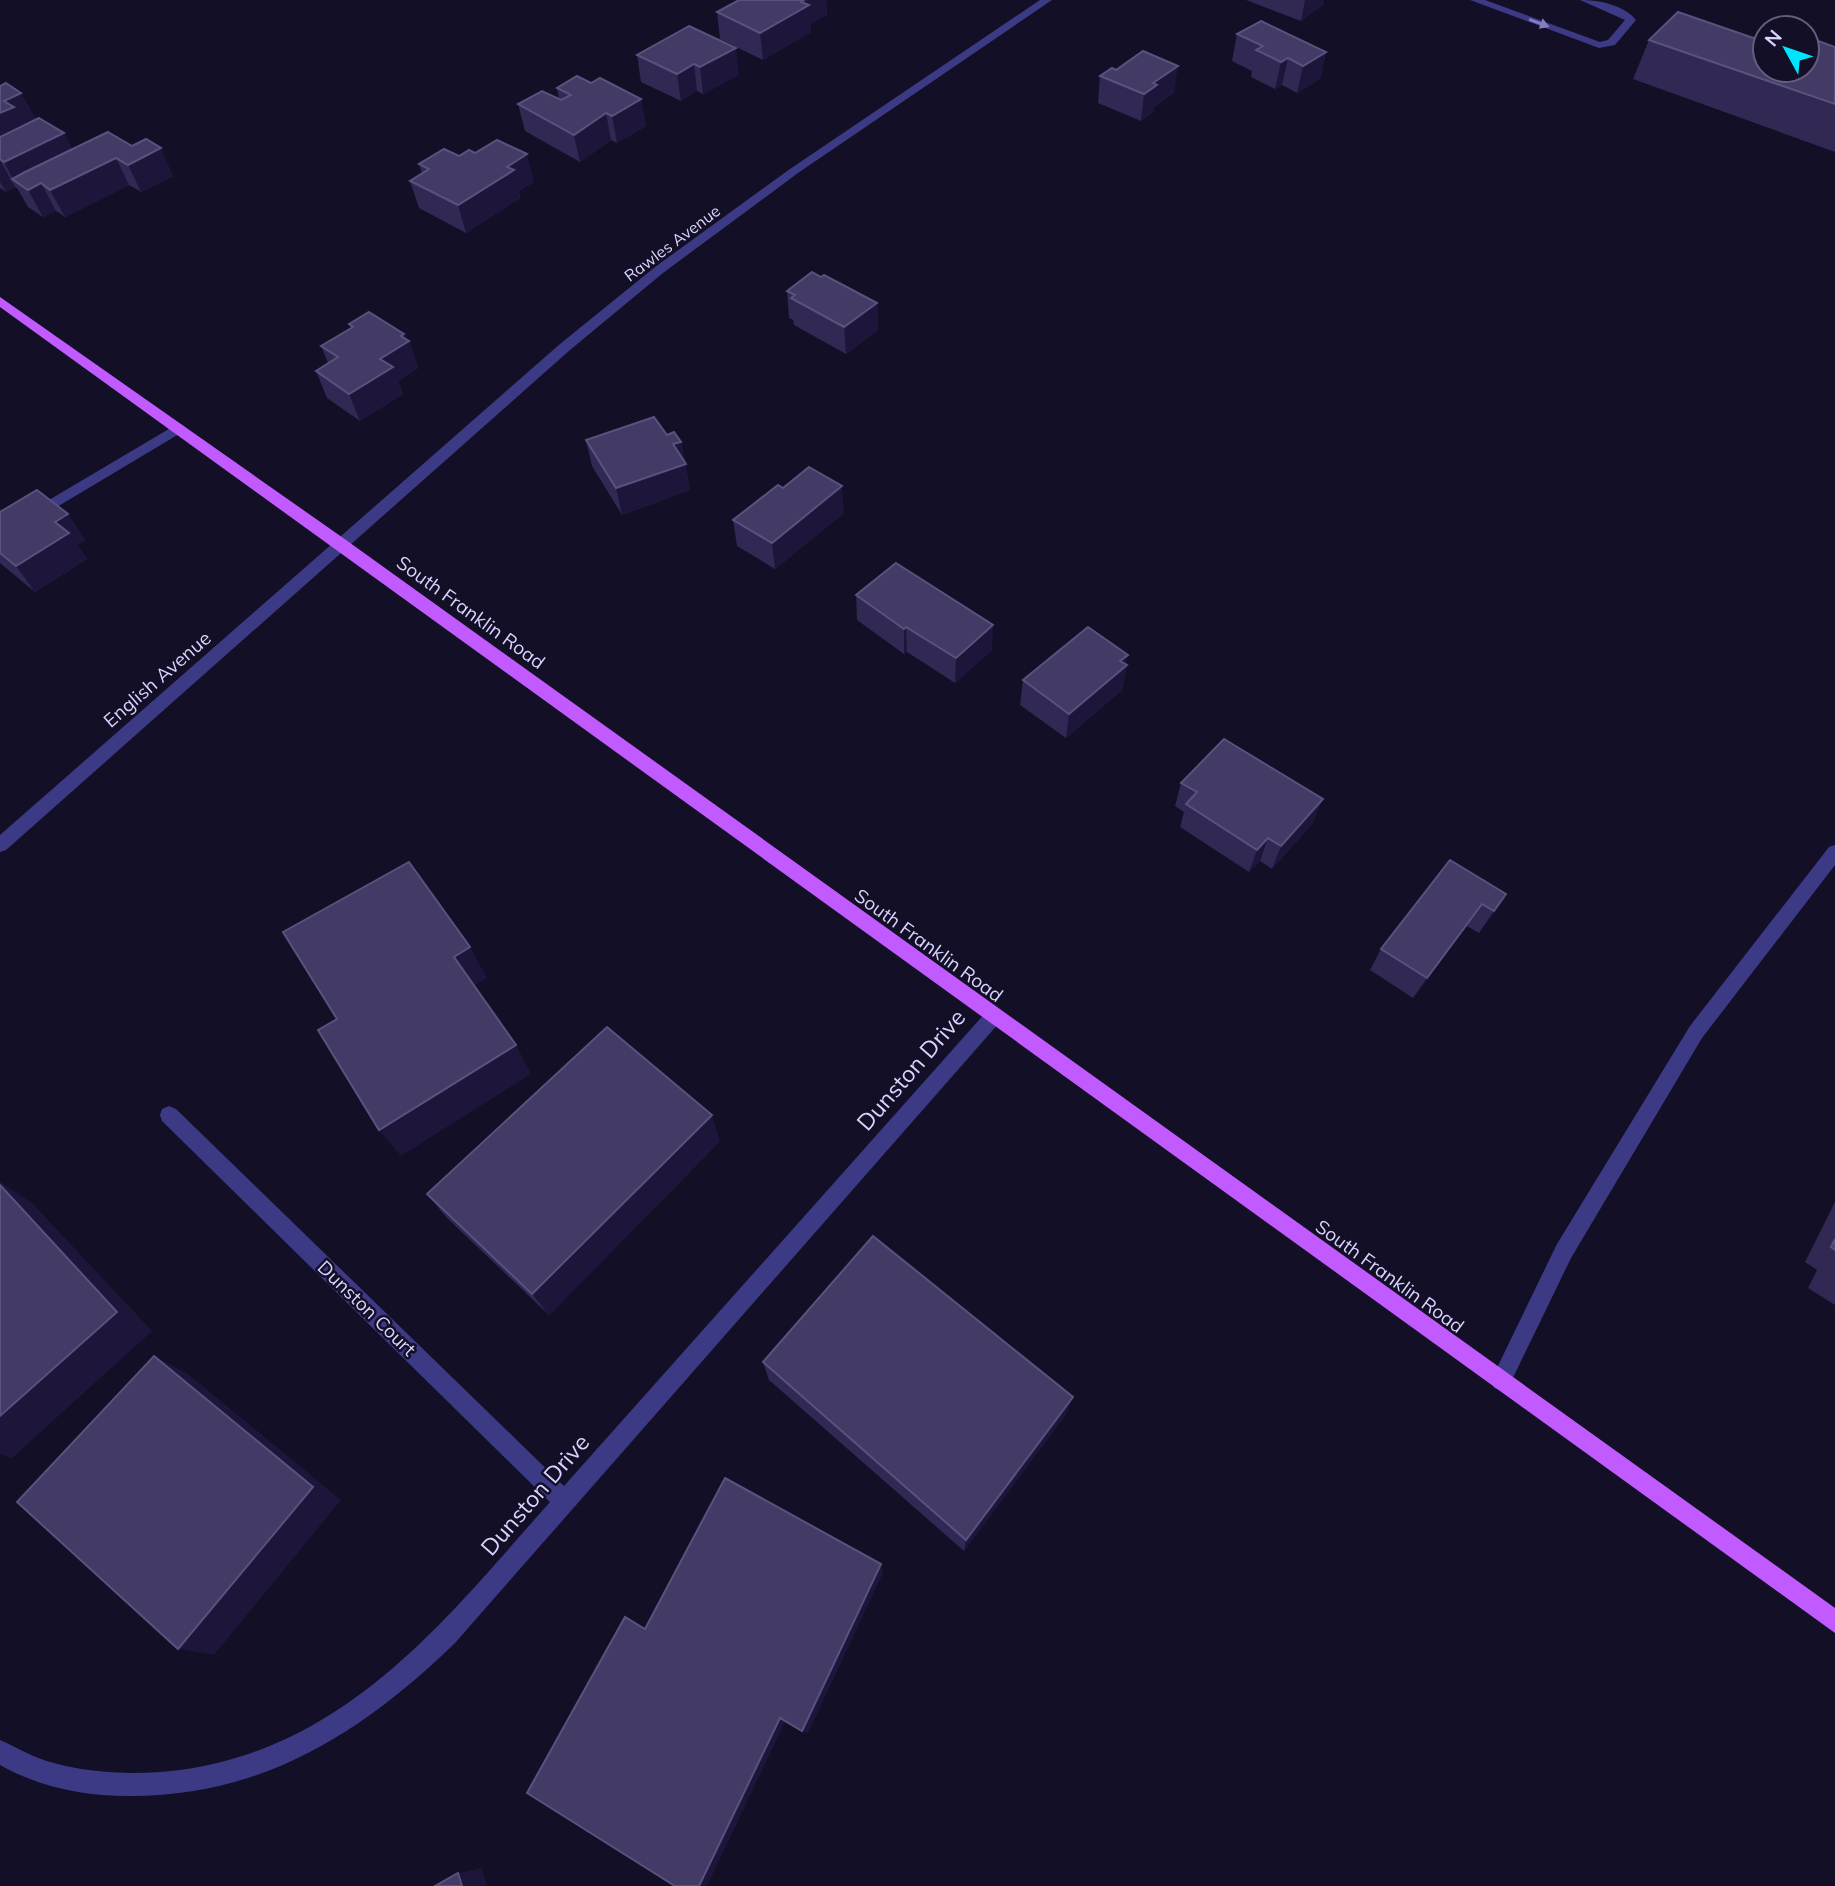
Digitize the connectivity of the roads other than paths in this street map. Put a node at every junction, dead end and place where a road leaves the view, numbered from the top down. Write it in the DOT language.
graph roads {
  1 [pos="1047,0"];
  2 [pos="1475,0"];
  3 [pos="1586,0"];
  4 [pos="0,301"];
  5 [pos="179,428"];
  6 [pos="0,536"];
  7 [pos="341,544"];
  8 [pos="0,845"];
  9 [pos="1835,852"];
  10 [pos="993,1017"];
  11 [pos="169,1115"];
  12 [pos="1501,1381"];
  13 [pos="564,1501"];
  14 [pos="1835,1622"];
  15 [pos="0,1752"];
  1 -- 7 [label="street, Rawles Avenue"];
  2 -- 3 [label="street, one-way"];
  4 -- 5 [label="main road, South Franklin Road"];
  5 -- 6 [label="street"];
  5 -- 7 [label="main road, South Franklin Road"];
  7 -- 8 [label="street, English Avenue"];
  7 -- 10 [label="main road, South Franklin Road"];
  9 -- 12 [label="street"];
  10 -- 12 [label="main road, South Franklin Road"];
  10 -- 13 [label="street, Dunston Drive"];
  11 -- 13 [label="street, Dunston Court"];
  12 -- 14 [label="main road, South Franklin Road"];
  13 -- 15 [label="street, Dunston Drive"];
}
